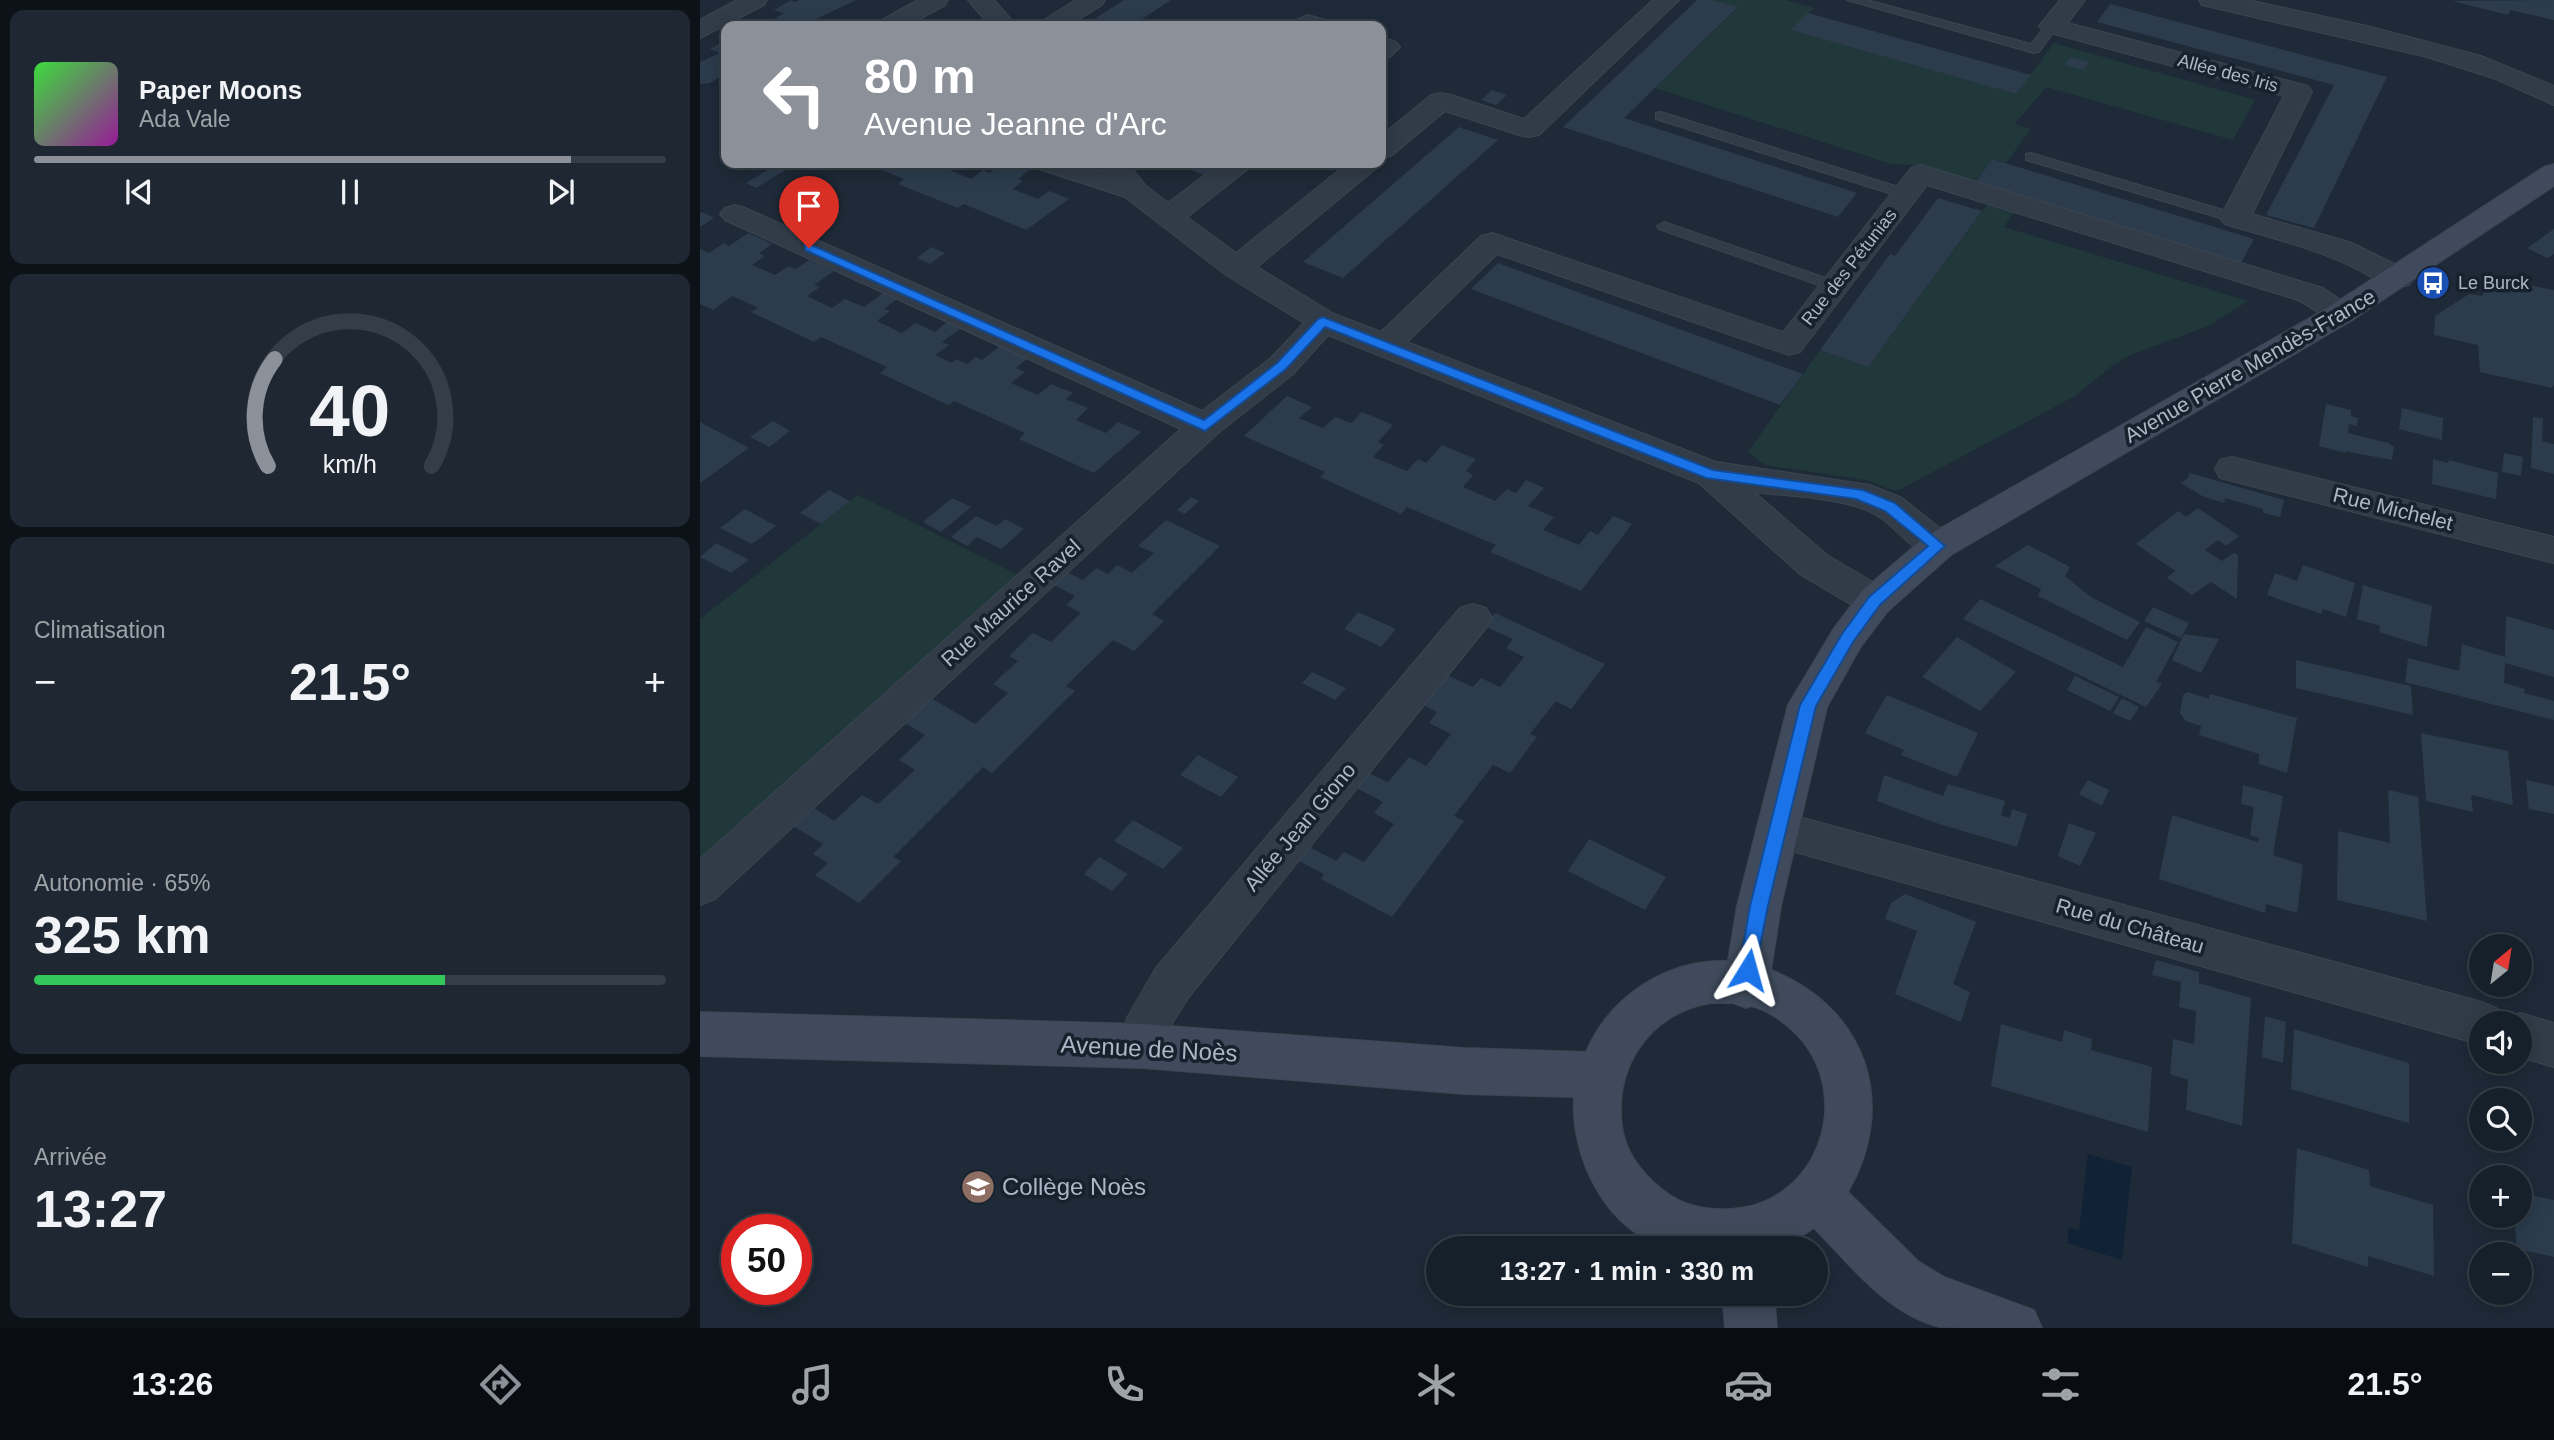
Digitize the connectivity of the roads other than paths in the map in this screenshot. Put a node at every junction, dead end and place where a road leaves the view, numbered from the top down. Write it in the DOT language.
graph roads {
  1 [pos="755,0"];
  2 [pos="936,0"];
  3 [pos="980,0"];
  4 [pos="1093,0"];
  5 [pos="1667,0"];
  6 [pos="1853,0"];
  7 [pos="2073,0"];
  8 [pos="2211,0"];
  9 [pos="898,21"];
  10 [pos="999,21"];
  11 [pos="1059,21"];
  12 [pos="2052,26"];
  13 [pos="700,30"];
  14 [pos="2475,64"];
  15 [pos="2554,97"];
  16 [pos="1661,116"];
  17 [pos="2554,118"];
  18 [pos="1386,146"];
  19 [pos="2031,157"];
  20 [pos="1064,168"];
  21 [pos="1116,168"];
  22 [pos="1231,168"];
  23 [pos="1360,168"];
  24 [pos="2549,182"];
  25 [pos="1135,191"];
  26 [pos="1906,194"];
  27 [pos="735,214"];
  28 [pos="1168,216"];
  29 [pos="2235,218"];
  30 [pos="1664,226"];
  31 [pos="1237,268"];
  32 [pos="2398,278"];
  33 [pos="1835,286"];
  34 [pos="2340,314"];
  35 [pos="1323,321"];
  36 [pos="1385,346"];
  37 [pos="1205,426"];
  38 [pos="2232,468"];
  39 [pos="1711,474"];
  40 [pos="1938,546"];
  41 [pos="2554,550"];
  42 [pos="1875,601"];
  43 [pos="1473,618"];
  44 [pos="1777,829"];
  45 [pos="700,886"];
  46 [pos="1746,987"];
  47 [pos="2469,1020"];
  48 [pos="700,1034"];
  49 [pos="2532,1039"];
  50 [pos="2554,1045"];
  51 [pos="1143,1046"];
  52 [pos="1597,1075"];
  53 [pos="1818,1197"];
  54 [pos="1723,1236"];
  55 [pos="1754,1236"];
  56 [pos="1749,1306"];
  57 [pos="1751,1328"];
  58 [pos="2016,1328"];
  1 -- 13 [label="street"];
  2 -- 9 [label="street"];
  3 -- 10 [label="street"];
  4 -- 11 [label="street"];
  5 -- 18 [label="street"];
  6 -- 12 [label="lane"];
  7 -- 12 [label="street"];
  8 -- 14 [label="street"];
  12 -- 29 [label="street, Allée des Iris"];
  14 -- 15 [label="street"];
  14 -- 17 [label="street"];
  16 -- 26 [label="lane"];
  19 -- 29 [label="lane"];
  20 -- 25 [label="street"];
  21 -- 25 [label="street"];
  22 -- 28 [label="street"];
  23 -- 31 [label="street"];
  24 -- 32 [label="main road, Avenue Pierre Mendès-France"];
  25 -- 28 [label="street"];
  26 -- 33 [label="street, Rue des Pétunias"];
  26 -- 34 [label="street, Rue des Pétunias"];
  27 -- 37 [label="street"];
  28 -- 31 [label="street"];
  29 -- 32 [label="street"];
  30 -- 33 [label="lane"];
  31 -- 35 [label="street"];
  32 -- 34 [label="main road, Avenue Pierre Mendès-France"];
  33 -- 36 [label="street, Rue des Pétunias"];
  34 -- 40 [label="main road, Avenue Pierre Mendès-France"];
  35 -- 36 [label="street"];
  35 -- 37 [label="street, Rue Maurice Ravel"];
  36 -- 39 [label="street"];
  37 -- 45 [label="street, Rue Maurice Ravel"];
  38 -- 41 [label="street, Rue Michelet"];
  39 -- 40 [label="street"];
  39 -- 42 [label="street"];
  40 -- 42 [label="main road, Avenue Pierre Mendès-France"];
  42 -- 44 [label="main road, Avenue Pierre Mendès-France"];
  43 -- 51 [label="street, Allée Jean Giono"];
  44 -- 46 [label="main road, Avenue Pierre Mendès-France"];
  44 -- 47 [label="street, Rue du Château"];
  46 -- 52 [label="main road"];
  46 -- 53 [label="main road"];
  48 -- 51 [label="main road, Avenue de Noès"];
  49 -- 50 [label="street"];
  51 -- 52 [label="main road, Avenue de Noès"];
  52 -- 54 [label="main road"];
  53 -- 55 [label="main road"];
  53 -- 58 [label="main road"];
  56 -- 57 [label="main road"];
}
